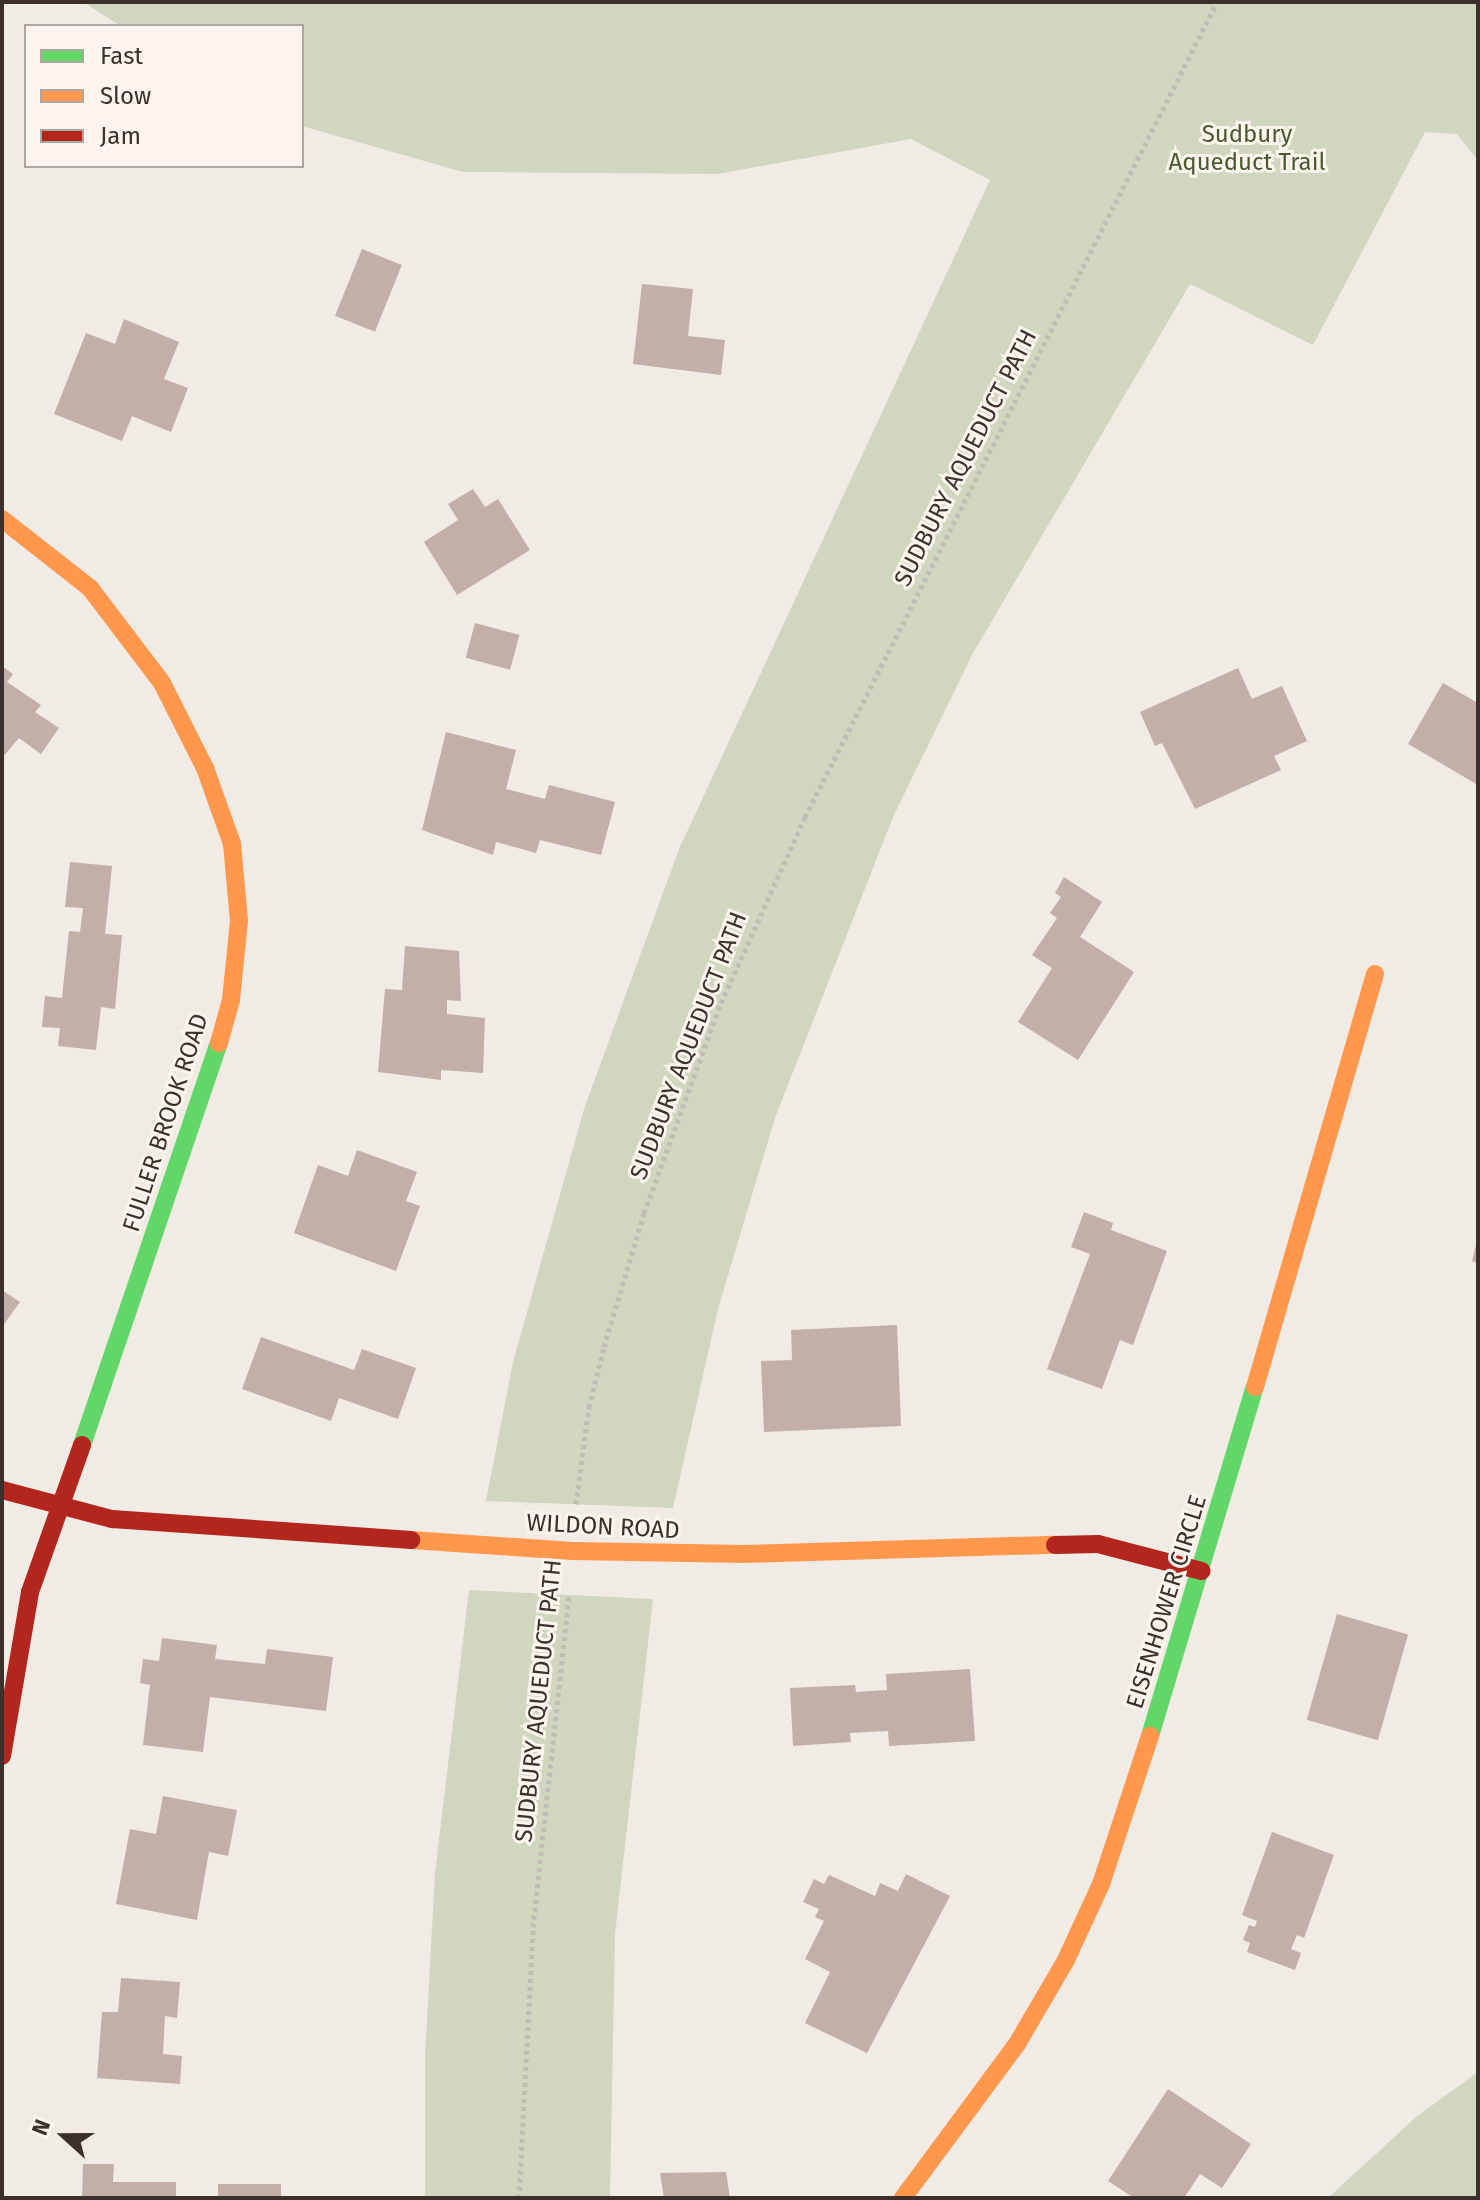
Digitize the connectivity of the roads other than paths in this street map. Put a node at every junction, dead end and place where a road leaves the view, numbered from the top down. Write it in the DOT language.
graph roads {
  1 [pos="2,519"];
  2 [pos="1375,974"];
  3 [pos="2,1490"];
  4 [pos="58,1506"];
  5 [pos="1202,1571"];
  6 [pos="2,1756"];
  7 [pos="903,2198"];
  1 -- 4 [label="street, FULLER BROOK ROAD"];
  2 -- 5 [label="street, EISENHOWER CIRCLE"];
  3 -- 4 [label="street, WILDON ROAD"];
  4 -- 5 [label="street, WILDON ROAD"];
  4 -- 6 [label="street, FULLER BROOK ROAD"];
  5 -- 7 [label="street, EISENHOWER CIRCLE"];
}
